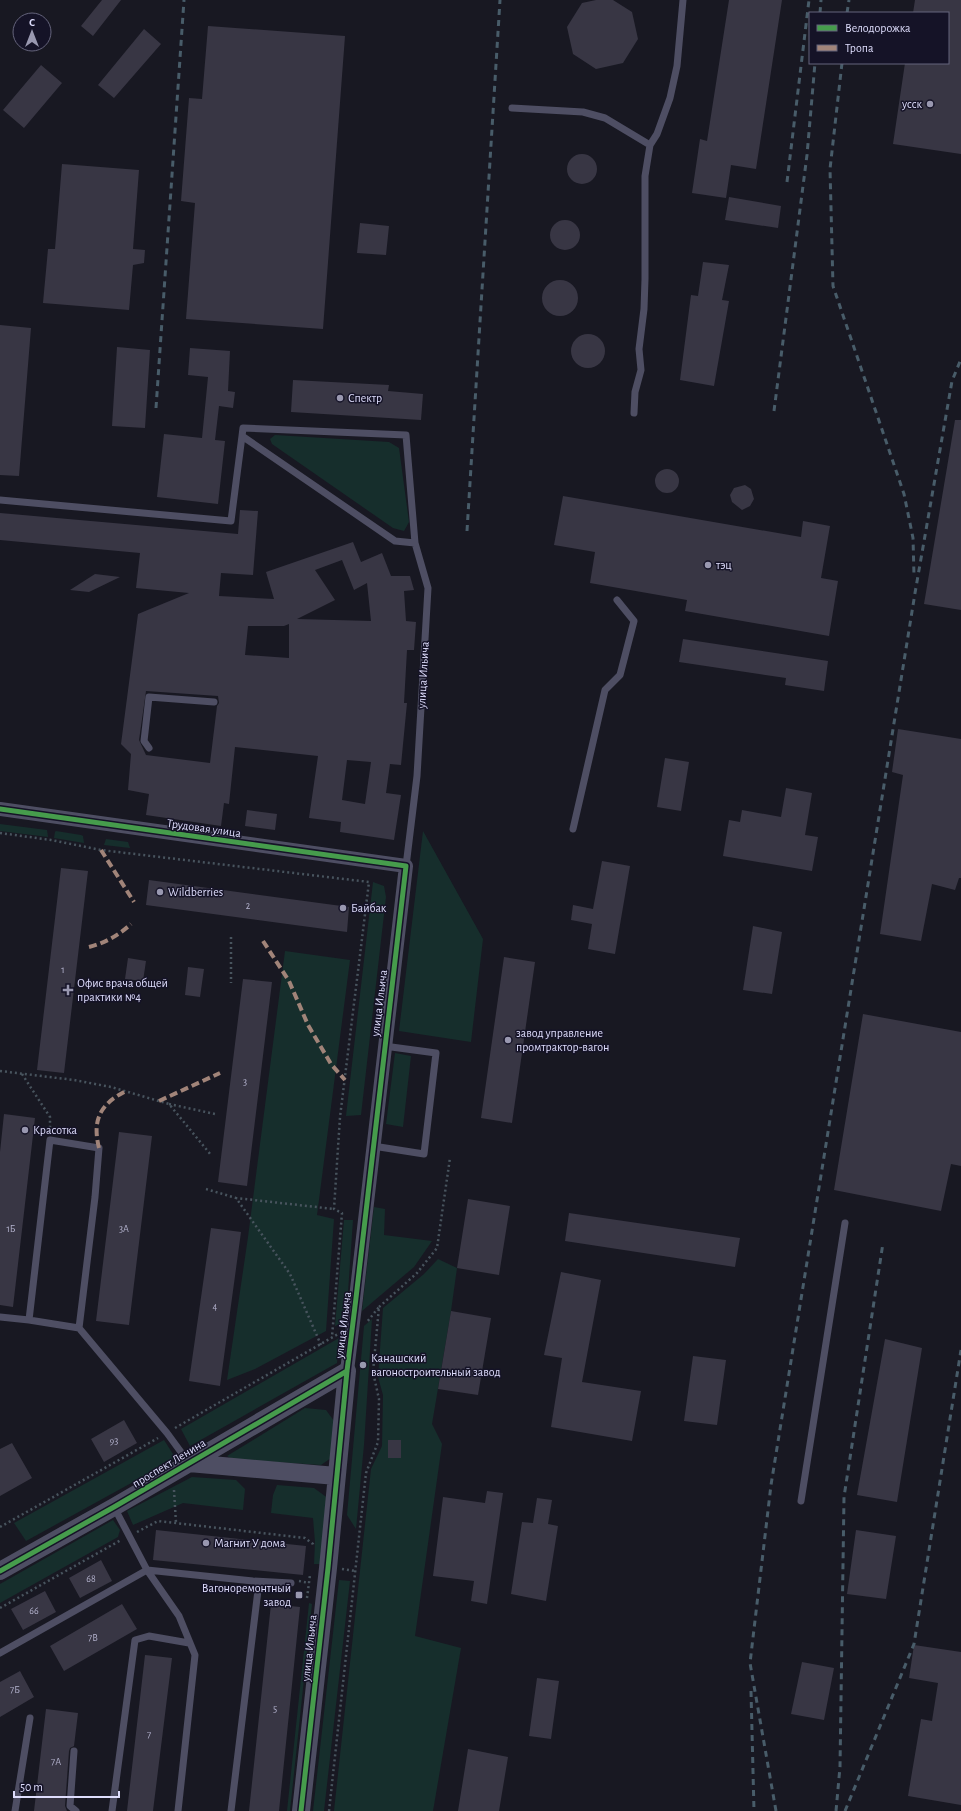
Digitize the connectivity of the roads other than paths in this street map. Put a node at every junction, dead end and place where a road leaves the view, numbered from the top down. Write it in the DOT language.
graph roads {
  1 [pos="683,0"];
  2 [pos="512,108"];
  3 [pos="650,145"];
  4 [pos="634,413"];
  5 [pos="242,436"];
  6 [pos="0,500"];
  7 [pos="415,543"];
  8 [pos="616,600"];
  9 [pos="214,702"];
  10 [pos="149,748"];
  11 [pos="0,809"];
  12 [pos="573,829"];
  13 [pos="406,866"];
  14 [pos="384,1046"];
  15 [pos="373,1146"];
  16 [pos="845,1224"];
  17 [pos="0,1317"];
  18 [pos="29,1320"];
  19 [pos="80,1328"];
  20 [pos="347,1371"];
  21 [pos="181,1467"];
  22 [pos="336,1476"];
  23 [pos="801,1501"];
  24 [pos="114,1507"];
  25 [pos="147,1570"];
  26 [pos="0,1571"];
  27 [pos="259,1582"];
  28 [pos="291,1583"];
  29 [pos="189,1643"];
  30 [pos="0,1652"];
  31 [pos="30,1718"];
  32 [pos="74,1750"];
  33 [pos="15,1811"];
  34 [pos="76,1811"];
  35 [pos="112,1811"];
  36 [pos="178,1811"];
  37 [pos="231,1811"];
  38 [pos="301,1811"];
  1 -- 3 [label="lane"];
  2 -- 3 [label="lane"];
  3 -- 4 [label="lane"];
  5 -- 6 [label="lane"];
  5 -- 7 [label="lane"];
  5 -- 7 [label="lane, улица Ильича"];
  7 -- 13 [label="lane, улица Ильича"];
  8 -- 12 [label="lane"];
  9 -- 10 [label="lane"];
  11 -- 13 [label="street, Трудовая улица"];
  13 -- 14 [label="street, улица Ильича"];
  14 -- 15 [label="street, улица Ильича"];
  14 -- 15 [label="lane"];
  15 -- 20 [label="street, улица Ильича"];
  16 -- 23 [label="lane"];
  17 -- 18 [label="lane"];
  18 -- 19 [label="lane"];
  18 -- 19 [label="lane"];
  19 -- 21 [label="lane"];
  20 -- 21 [label="street, проспект Ленина"];
  20 -- 22 [label="street, улица Ильича"];
  21 -- 22 [label="street"];
  21 -- 24 [label="street, проспект Ленина"];
  22 -- 38 [label="street, улица Ильича"];
  24 -- 25 [label="lane"];
  24 -- 26 [label="street, проспект Ленина"];
  25 -- 27 [label="lane"];
  25 -- 29 [label="lane"];
  25 -- 30 [label="lane"];
  27 -- 28 [label="lane"];
  27 -- 37 [label="lane"];
  29 -- 35 [label="lane"];
  29 -- 36 [label="lane"];
  31 -- 33 [label="lane"];
  32 -- 34 [label="lane"];
}
